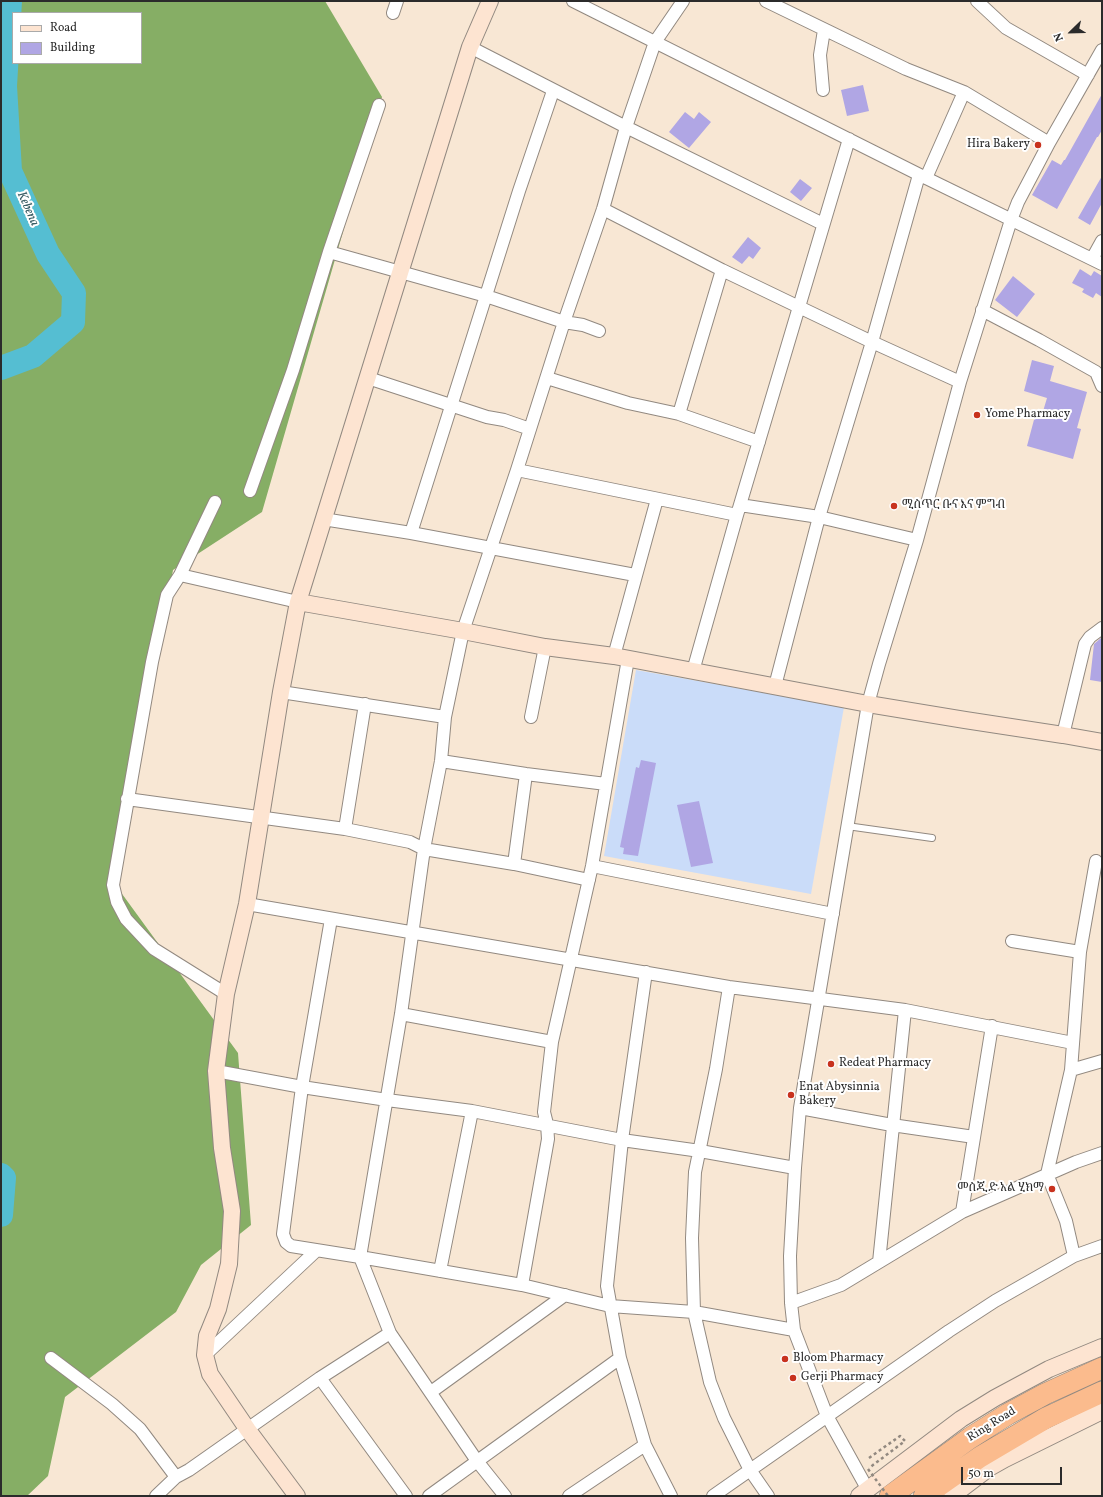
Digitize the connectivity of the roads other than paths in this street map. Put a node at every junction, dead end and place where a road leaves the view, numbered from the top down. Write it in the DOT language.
graph roads {
  1 [pos="397,1"];
  2 [pos="490,1"];
  3 [pos="573,1"];
  4 [pos="683,1"];
  5 [pos="766,1"];
  6 [pos="977,1"];
  7 [pos="393,13"];
  8 [pos="824,30"];
  9 [pos="655,42"];
  10 [pos="470,47"];
  11 [pos="1102,50"];
  12 [pos="1098,65"];
  13 [pos="1088,74"];
  14 [pos="823,90"];
  15 [pos="553,91"];
  16 [pos="964,92"];
  17 [pos="379,105"];
  18 [pos="626,128"];
  19 [pos="849,139"];
  20 [pos="1049,142"];
  21 [pos="922,177"];
  22 [pos="603,209"];
  23 [pos="1011,220"];
  24 [pos="823,224"];
  25 [pos="1102,241"];
  26 [pos="329,252"];
  27 [pos="1097,262"];
  28 [pos="722,270"];
  29 [pos="401,273"];
  30 [pos="486,296"];
  31 [pos="799,307"];
  32 [pos="982,310"];
  33 [pos="564,322"];
  34 [pos="599,331"];
  35 [pos="872,342"];
  36 [pos="1099,374"];
  37 [pos="368,378"];
  38 [pos="547,378"];
  39 [pos="960,382"];
  40 [pos="1102,386"];
  41 [pos="452,405"];
  42 [pos="679,414"];
  43 [pos="530,429"];
  44 [pos="758,442"];
  45 [pos="517,470"];
  46 [pos="250,491"];
  47 [pos="657,499"];
  48 [pos="215,502"];
  49 [pos="738,510"];
  50 [pos="819,517"];
  51 [pos="323,518"];
  52 [pos="411,533"];
  53 [pos="917,540"];
  54 [pos="491,547"];
  55 [pos="180,575"];
  56 [pos="635,575"];
  57 [pos="298,602"];
  58 [pos="1102,628"];
  59 [pos="463,631"];
  60 [pos="545,647"];
  61 [pos="621,658"];
  62 [pos="693,671"];
  63 [pos="775,686"];
  64 [pos="282,692"];
  65 [pos="365,704"];
  66 [pos="868,704"];
  67 [pos="445,717"];
  68 [pos="531,717"];
  69 [pos="1063,735"];
  70 [pos="1102,742"];
  71 [pos="440,761"];
  72 [pos="526,774"];
  73 [pos="606,784"];
  74 [pos="127,799"];
  75 [pos="262,817"];
  76 [pos="847,826"];
  77 [pos="345,828"];
  78 [pos="932,838"];
  79 [pos="424,849"];
  80 [pos="1096,862"];
  81 [pos="514,864"];
  82 [pos="592,866"];
  83 [pos="589,880"];
  84 [pos="247,904"];
  85 [pos="833,914"];
  86 [pos="330,918"];
  87 [pos="412,933"];
  88 [pos="1012,941"];
  89 [pos="1080,952"];
  90 [pos="571,959"];
  91 [pos="646,972"];
  92 [pos="729,987"];
  93 [pos="226,994"];
  94 [pos="819,999"];
  95 [pos="905,1010"];
  96 [pos="401,1014"];
  97 [pos="992,1026"];
  98 [pos="552,1042"];
  99 [pos="1073,1043"];
  100 [pos="1102,1061"];
  101 [pos="1071,1070"];
  102 [pos="216,1071"];
  103 [pos="302,1087"];
  104 [pos="387,1100"];
  105 [pos="800,1108"];
  106 [pos="472,1111"];
  107 [pos="548,1124"];
  108 [pos="892,1125"];
  109 [pos="974,1137"];
  110 [pos="622,1140"];
  111 [pos="700,1151"];
  112 [pos="1102,1153"];
  113 [pos="795,1168"];
  114 [pos="1048,1174"];
  115 [pos="962,1212"];
  116 [pos="1102,1246"];
  117 [pos="317,1250"];
  118 [pos="1074,1256"];
  119 [pos="360,1257"];
  120 [pos="879,1262"];
  121 [pos="440,1271"];
  122 [pos="522,1285"];
  123 [pos="565,1295"];
  124 [pos="791,1303"];
  125 [pos="610,1306"];
  126 [pos="694,1312"];
  127 [pos="794,1330"];
  128 [pos="390,1333"];
  129 [pos="1102,1347"];
  130 [pos="205,1355"];
  131 [pos="51,1358"];
  132 [pos="620,1358"];
  133 [pos="1102,1368"];
  134 [pos="320,1378"];
  135 [pos="431,1392"];
  136 [pos="1102,1392"];
  137 [pos="1102,1411"];
  138 [pos="827,1416"];
  139 [pos="248,1430"];
  140 [pos="645,1445"];
  141 [pos="477,1461"];
  142 [pos="750,1470"];
  143 [pos="176,1477"];
  144 [pos="863,1493"];
  145 [pos="294,1495"];
  146 [pos="156,1496"];
  147 [pos="406,1496"];
  148 [pos="429,1496"];
  149 [pos="505,1496"];
  150 [pos="569,1496"];
  151 [pos="671,1496"];
  152 [pos="713,1496"];
  153 [pos="768,1496"];
  154 [pos="889,1496"];
  155 [pos="924,1496"];
  156 [pos="952,1496"];
  1 -- 7 [label="street"];
  2 -- 10 [label="main road"];
  3 -- 9 [label="street"];
  4 -- 9 [label="street"];
  5 -- 8 [label="street"];
  6 -- 13 [label="street"];
  8 -- 14 [label="street"];
  8 -- 16 [label="street"];
  9 -- 18 [label="street"];
  9 -- 19 [label="street"];
  10 -- 15 [label="street"];
  10 -- 29 [label="main road"];
  11 -- 12 [label="street"];
  12 -- 13 [label="street"];
  13 -- 20 [label="street"];
  15 -- 18 [label="street"];
  15 -- 30 [label="street"];
  16 -- 20 [label="street"];
  16 -- 21 [label="street"];
  17 -- 26 [label="street"];
  18 -- 22 [label="street"];
  18 -- 24 [label="street"];
  19 -- 21 [label="street"];
  19 -- 24 [label="street"];
  20 -- 23 [label="street"];
  21 -- 23 [label="street"];
  21 -- 35 [label="street"];
  22 -- 28 [label="street"];
  22 -- 33 [label="street"];
  23 -- 27 [label="street"];
  23 -- 32 [label="street"];
  24 -- 31 [label="street"];
  25 -- 27 [label="street"];
  26 -- 29 [label="street"];
  26 -- 46 [label="street"];
  28 -- 31 [label="street"];
  28 -- 42 [label="street"];
  29 -- 30 [label="street"];
  29 -- 37 [label="main road"];
  30 -- 33 [label="street"];
  30 -- 41 [label="street"];
  31 -- 35 [label="street"];
  31 -- 44 [label="street"];
  32 -- 36 [label="street"];
  32 -- 39 [label="street"];
  33 -- 34 [label="street"];
  33 -- 38 [label="street"];
  35 -- 39 [label="street"];
  35 -- 50 [label="street"];
  36 -- 40 [label="street"];
  37 -- 41 [label="street"];
  37 -- 51 [label="main road"];
  38 -- 42 [label="street"];
  38 -- 43 [label="street"];
  39 -- 53 [label="street"];
  41 -- 43 [label="street"];
  41 -- 52 [label="street"];
  42 -- 44 [label="street"];
  43 -- 45 [label="street"];
  44 -- 49 [label="street"];
  45 -- 47 [label="street"];
  45 -- 54 [label="street"];
  47 -- 49 [label="street"];
  47 -- 56 [label="street"];
  48 -- 55 [label="street"];
  49 -- 50 [label="street"];
  49 -- 62 [label="street"];
  50 -- 53 [label="street"];
  50 -- 63 [label="street"];
  51 -- 52 [label="street"];
  51 -- 57 [label="main road"];
  52 -- 54 [label="street"];
  53 -- 66 [label="street"];
  54 -- 56 [label="street"];
  54 -- 59 [label="street"];
  55 -- 57 [label="street"];
  55 -- 74 [label="street"];
  56 -- 61 [label="street"];
  57 -- 59 [label="main road"];
  57 -- 64 [label="main road"];
  58 -- 69 [label="street"];
  59 -- 60 [label="main road"];
  59 -- 67 [label="street"];
  60 -- 61 [label="main road"];
  60 -- 68 [label="street"];
  61 -- 62 [label="main road"];
  61 -- 73 [label="street"];
  62 -- 63 [label="main road"];
  63 -- 66 [label="main road"];
  64 -- 65 [label="street"];
  64 -- 75 [label="main road"];
  65 -- 67 [label="street"];
  65 -- 77 [label="street"];
  66 -- 69 [label="main road"];
  66 -- 76 [label="street"];
  67 -- 71 [label="street"];
  69 -- 70 [label="main road"];
  71 -- 72 [label="street"];
  71 -- 79 [label="street"];
  72 -- 73 [label="street"];
  72 -- 81 [label="street"];
  73 -- 82 [label="street"];
  74 -- 75 [label="street"];
  74 -- 93 [label="street"];
  75 -- 77 [label="street"];
  75 -- 84 [label="main road"];
  76 -- 78 [label="lane"];
  76 -- 85 [label="street"];
  77 -- 79 [label="street"];
  79 -- 81 [label="street"];
  79 -- 87 [label="street"];
  80 -- 89 [label="street"];
  81 -- 83 [label="street"];
  82 -- 83 [label="street"];
  82 -- 85 [label="street"];
  83 -- 90 [label="street"];
  84 -- 86 [label="street"];
  84 -- 93 [label="main road"];
  85 -- 94 [label="street"];
  86 -- 87 [label="street"];
  86 -- 103 [label="street"];
  87 -- 90 [label="street"];
  87 -- 96 [label="street"];
  88 -- 89 [label="street"];
  89 -- 99 [label="street"];
  90 -- 91 [label="street"];
  90 -- 98 [label="street"];
  91 -- 92 [label="street"];
  91 -- 110 [label="street"];
  92 -- 94 [label="street"];
  92 -- 111 [label="street"];
  93 -- 102 [label="main road"];
  94 -- 95 [label="street"];
  94 -- 105 [label="street"];
  95 -- 97 [label="street"];
  95 -- 108 [label="street"];
  96 -- 98 [label="street"];
  96 -- 104 [label="street"];
  97 -- 99 [label="street"];
  97 -- 109 [label="street"];
  98 -- 107 [label="street"];
  99 -- 101 [label="street"];
  100 -- 101 [label="street"];
  101 -- 114 [label="street"];
  102 -- 103 [label="street"];
  102 -- 130 [label="main road"];
  103 -- 104 [label="street"];
  103 -- 117 [label="street"];
  104 -- 106 [label="street"];
  104 -- 119 [label="street"];
  105 -- 108 [label="street"];
  105 -- 113 [label="street"];
  106 -- 107 [label="street"];
  106 -- 121 [label="street"];
  107 -- 110 [label="street"];
  107 -- 122 [label="street"];
  108 -- 109 [label="street"];
  108 -- 120 [label="street"];
  109 -- 115 [label="street"];
  110 -- 111 [label="street"];
  110 -- 125 [label="street"];
  111 -- 113 [label="street"];
  111 -- 126 [label="street"];
  112 -- 114 [label="street"];
  113 -- 124 [label="street"];
  114 -- 115 [label="street"];
  114 -- 118 [label="street"];
  115 -- 120 [label="street"];
  116 -- 118 [label="street"];
  117 -- 119 [label="street"];
  117 -- 130 [label="street"];
  118 -- 138 [label="street"];
  119 -- 121 [label="street"];
  119 -- 128 [label="street"];
  120 -- 124 [label="street"];
  121 -- 122 [label="street"];
  122 -- 123 [label="street"];
  123 -- 125 [label="street"];
  123 -- 135 [label="street"];
  124 -- 127 [label="street"];
  125 -- 126 [label="street"];
  125 -- 132 [label="street"];
  126 -- 127 [label="street"];
  126 -- 142 [label="street"];
  127 -- 138 [label="street"];
  128 -- 134 [label="street"];
  128 -- 135 [label="street"];
  129 -- 144 [label="main road"];
  130 -- 139 [label="main road"];
  131 -- 143 [label="street"];
  132 -- 140 [label="street"];
  132 -- 141 [label="street"];
  133 -- 154 [label="highway, Ring Road"];
  134 -- 139 [label="street"];
  134 -- 147 [label="street"];
  135 -- 141 [label="street"];
  136 -- 155 [label="highway, Ring Road"];
  137 -- 156 [label="main road"];
  138 -- 142 [label="street"];
  138 -- 144 [label="street"];
  139 -- 143 [label="street"];
  139 -- 145 [label="main road"];
  140 -- 150 [label="street"];
  140 -- 151 [label="street"];
  141 -- 148 [label="street"];
  141 -- 149 [label="street"];
  142 -- 152 [label="street"];
  142 -- 153 [label="street"];
  143 -- 146 [label="street"];
}
